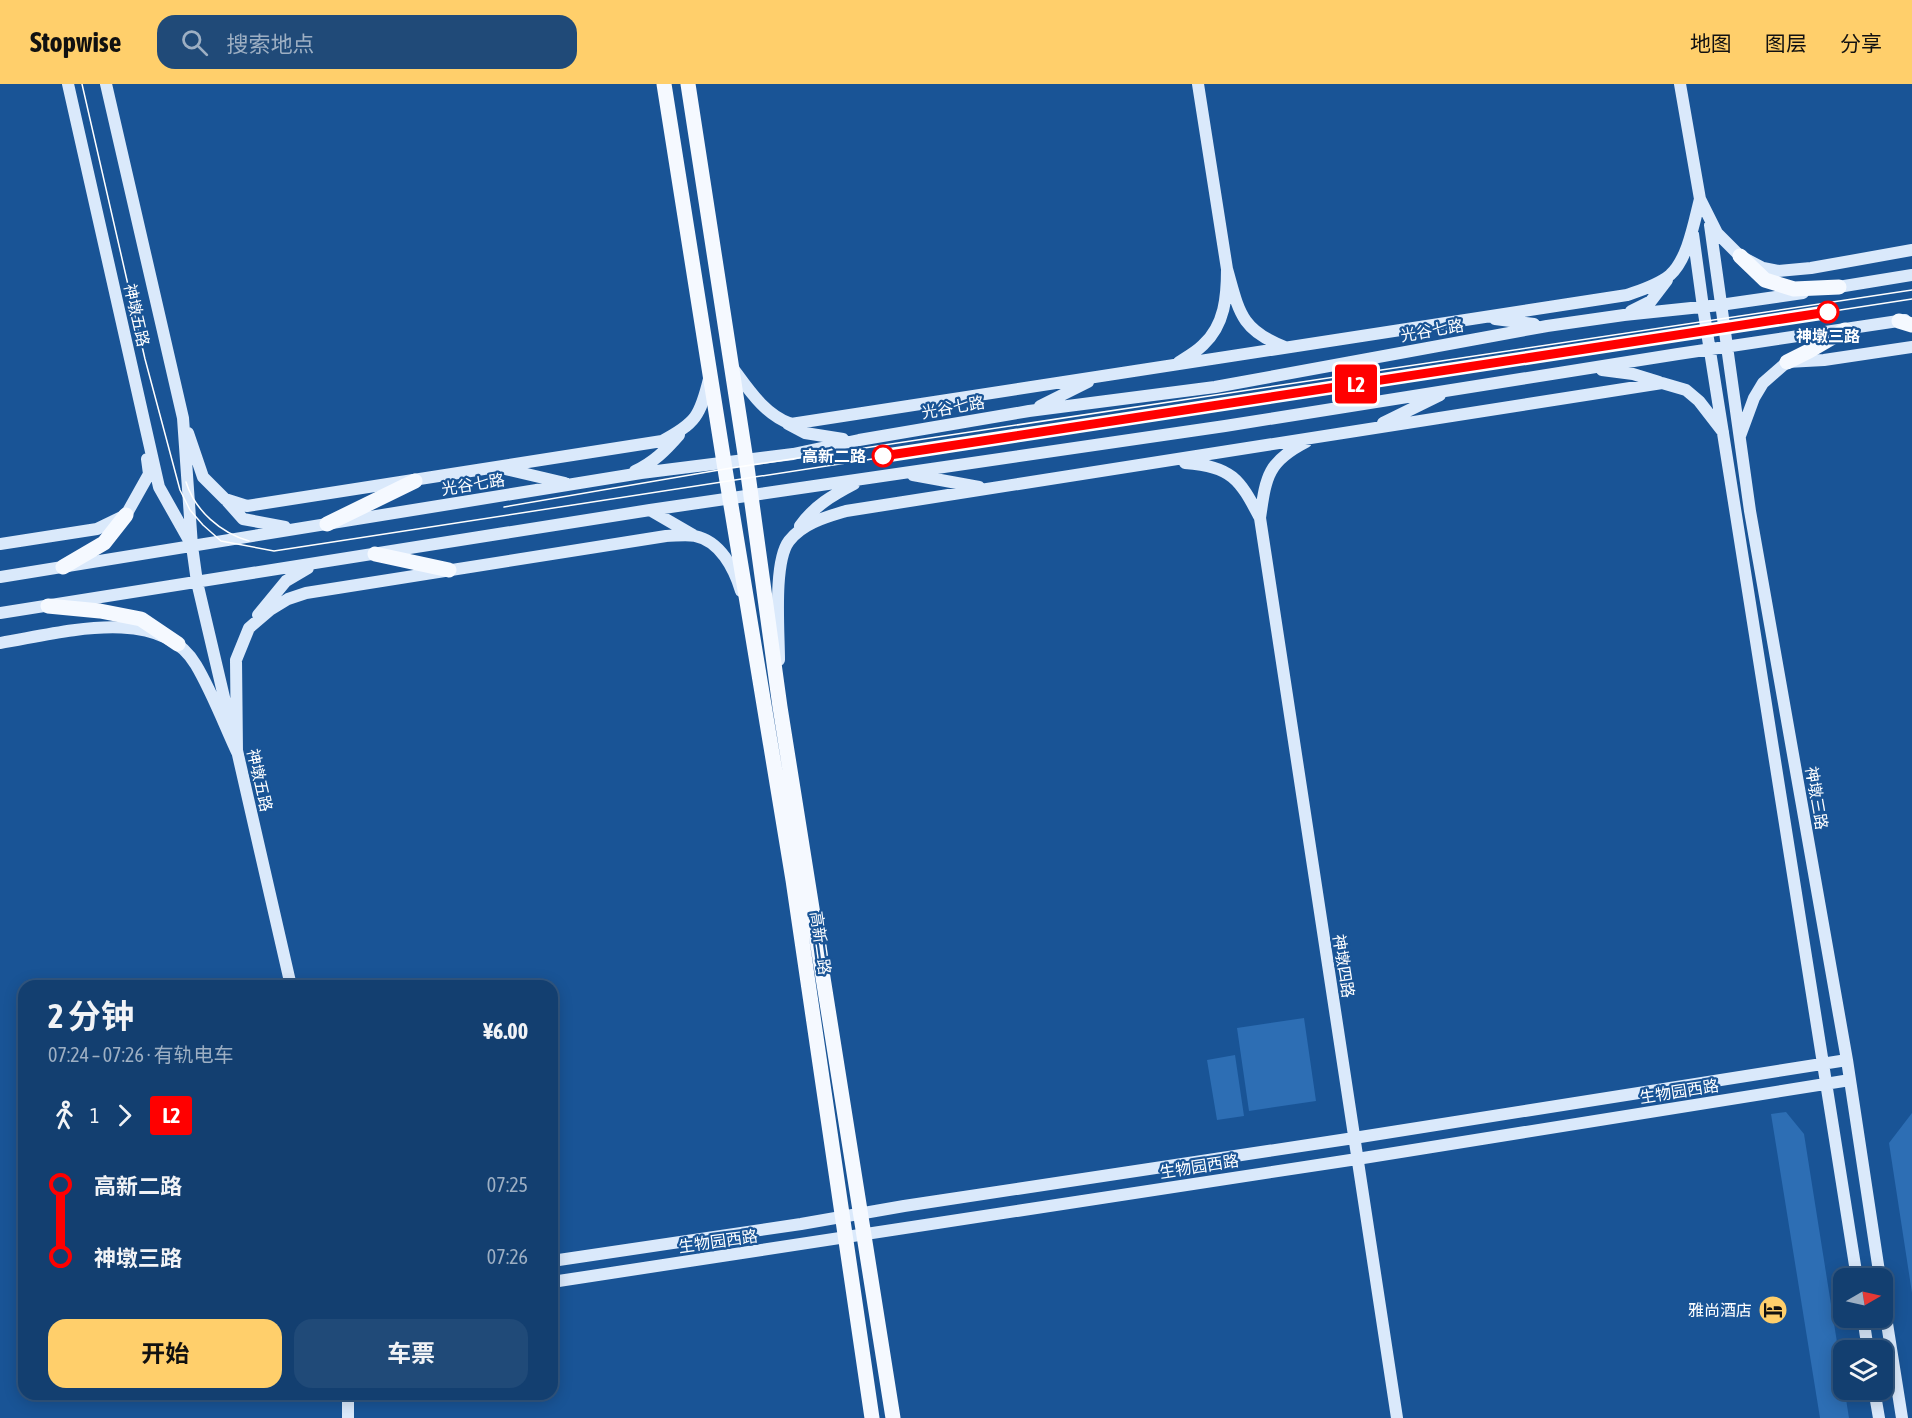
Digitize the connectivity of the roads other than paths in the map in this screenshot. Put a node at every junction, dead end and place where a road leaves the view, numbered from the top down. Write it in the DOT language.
graph roads {
  1 [pos="68,84"];
  2 [pos="106,84"];
  3 [pos="664,84"];
  4 [pos="688,84"];
  5 [pos="1198,84"];
  6 [pos="1680,84"];
  7 [pos="1700,199"];
  8 [pos="1708,216"];
  9 [pos="1692,227"];
  10 [pos="1912,250"];
  11 [pos="1740,256"];
  12 [pos="1227,269"];
  13 [pos="1671,274"];
  14 [pos="1912,275"];
  15 [pos="1839,287"];
  16 [pos="1720,305"];
  17 [pos="1703,307"];
  18 [pos="1624,315"];
  19 [pos="1479,317"];
  20 [pos="1908,322"];
  21 [pos="1547,326"];
  22 [pos="1845,330"];
  23 [pos="1287,347"];
  24 [pos="1727,347"];
  25 [pos="1912,347"];
  26 [pos="1711,349"];
  27 [pos="1787,362"];
  28 [pos="1176,364"];
  29 [pos="731,367"];
  30 [pos="1586,368"];
  31 [pos="710,375"];
  32 [pos="1100,376"];
  33 [pos="1662,383"];
  34 [pos="1452,390"];
  35 [pos="142,410"];
  36 [pos="1029,411"];
  37 [pos="183,418"];
  38 [pos="777,418"];
  39 [pos="686,428"];
  40 [pos="1371,429"];
  41 [pos="1723,432"];
  42 [pos="1317,437"];
  43 [pos="1739,437"];
  44 [pos="859,440"];
  45 [pos="746,459"];
  46 [pos="1166,461"];
  47 [pos="724,462"];
  48 [pos="497,468"];
  49 [pos="903,473"];
  50 [pos="621,476"];
  51 [pos="862,479"];
  52 [pos="415,481"];
  53 [pos="572,484"];
  54 [pos="988,489"];
  55 [pos="751,495"];
  56 [pos="730,498"];
  57 [pos="225,499"];
  58 [pos="650,510"];
  59 [pos="126,516"];
  60 [pos="1260,518"];
  61 [pos="327,524"];
  62 [pos="301,528"];
  63 [pos="693,535"];
  64 [pos="789,542"];
  65 [pos="0,544"];
  66 [pos="192,546"];
  67 [pos="375,554"];
  68 [pos="316,563"];
  69 [pos="63,567"];
  70 [pos="449,570"];
  71 [pos="0,577"];
  72 [pos="197,582"];
  73 [pos="48,606"];
  74 [pos="0,613"];
  75 [pos="249,628"];
  76 [pos="752,629"];
  77 [pos="0,643"];
  78 [pos="178,644"];
  79 [pos="780,707"];
  80 [pos="237,752"];
  81 [pos="290,980"];
  82 [pos="1847,1060"];
  83 [pos="1824,1063"];
  84 [pos="1850,1080"];
  85 [pos="1827,1084"];
  86 [pos="1354,1138"];
  87 [pos="1357,1159"];
  88 [pos="861,1214"];
  89 [pos="842,1217"];
  90 [pos="864,1235"];
  91 [pos="845,1238"];
  92 [pos="558,1260"];
  93 [pos="1855,1268"];
  94 [pos="1878,1268"];
  95 [pos="558,1281"];
  96 [pos="1888,1328"];
  97 [pos="348,1400"];
  98 [pos="1876,1400"];
  99 [pos="348,1418"];
  100 [pos="872,1418"];
  101 [pos="893,1418"];
  102 [pos="1397,1418"];
  103 [pos="1878,1418"];
  104 [pos="1902,1418"];
  1 -- 35 [label="street, 神墩五路"];
  2 -- 37 [label="street, 神墩五路"];
  3 -- 31 [label="main road, 高新二路"];
  4 -- 29 [label="main road, 高新二路"];
  5 -- 12 [label="street"];
  6 -- 7 [label="street"];
  7 -- 8 [label="street"];
  7 -- 9 [label="street"];
  8 -- 11 [label="street"];
  8 -- 16 [label="street, 神墩三路"];
  9 -- 13 [label="street"];
  9 -- 17 [label="street"];
  10 -- 11 [label="street"];
  11 -- 15 [label="main road"];
  12 -- 23 [label="street"];
  12 -- 28 [label="street"];
  13 -- 18 [label="street"];
  13 -- 19 [label="street"];
  14 -- 15 [label="street, 光谷七路"];
  15 -- 16 [label="street, 光谷七路"];
  16 -- 17 [label="street, 光谷七路"];
  16 -- 24 [label="street, 神墩三路"];
  17 -- 18 [label="street, 光谷七路"];
  17 -- 26 [label="street"];
  18 -- 21 [label="street, 光谷七路"];
  19 -- 21 [label="street"];
  19 -- 23 [label="street"];
  20 -- 22 [label="street"];
  21 -- 36 [label="street, 光谷七路"];
  22 -- 24 [label="street"];
  22 -- 27 [label="main road"];
  23 -- 28 [label="street"];
  24 -- 26 [label="street"];
  24 -- 43 [label="street, 神墩三路"];
  25 -- 27 [label="street"];
  26 -- 30 [label="street"];
  26 -- 41 [label="street"];
  27 -- 43 [label="street"];
  28 -- 32 [label="street"];
  29 -- 38 [label="street"];
  29 -- 45 [label="main road, 高新二路"];
  30 -- 33 [label="street"];
  30 -- 34 [label="street"];
  31 -- 39 [label="street"];
  31 -- 47 [label="main road, 高新二路"];
  32 -- 36 [label="street"];
  32 -- 38 [label="street"];
  33 -- 40 [label="street"];
  33 -- 41 [label="street"];
  34 -- 40 [label="street"];
  34 -- 49 [label="street"];
  35 -- 59 [label="street"];
  35 -- 66 [label="street, 神墩五路"];
  36 -- 44 [label="street, 光谷七路"];
  37 -- 57 [label="street"];
  37 -- 66 [label="street, 神墩五路"];
  38 -- 44 [label="street"];
  39 -- 48 [label="street"];
  39 -- 50 [label="street"];
  40 -- 42 [label="street"];
  41 -- 83 [label="street"];
  42 -- 46 [label="street"];
  42 -- 60 [label="street"];
  43 -- 82 [label="street, 神墩三路"];
  44 -- 45 [label="street, 光谷七路"];
  45 -- 47 [label="street, 光谷七路"];
  45 -- 55 [label="main road, 高新二路"];
  46 -- 54 [label="street"];
  46 -- 60 [label="street"];
  47 -- 50 [label="street, 光谷七路"];
  47 -- 56 [label="main road, 高新二路"];
  48 -- 52 [label="street"];
  48 -- 53 [label="street"];
  49 -- 51 [label="street"];
  49 -- 54 [label="street"];
  50 -- 53 [label="street, 光谷七路"];
  51 -- 55 [label="street"];
  51 -- 64 [label="street"];
  52 -- 57 [label="street"];
  52 -- 61 [label="main road"];
  53 -- 61 [label="street, 光谷七路"];
  54 -- 64 [label="street"];
  55 -- 56 [label="street"];
  55 -- 79 [label="main road, 高新二路"];
  56 -- 58 [label="street"];
  56 -- 76 [label="main road, 高新二路"];
  57 -- 62 [label="street"];
  58 -- 63 [label="street"];
  58 -- 67 [label="street"];
  59 -- 65 [label="street"];
  59 -- 69 [label="main road"];
  60 -- 86 [label="street, 神墩四路"];
  61 -- 62 [label="street, 光谷七路"];
  62 -- 66 [label="street, 光谷七路"];
  63 -- 70 [label="street"];
  63 -- 76 [label="street"];
  64 -- 79 [label="street"];
  66 -- 69 [label="street, 光谷七路"];
  66 -- 72 [label="street, 神墩五路"];
  67 -- 68 [label="street"];
  67 -- 70 [label="main road"];
  68 -- 72 [label="street"];
  68 -- 75 [label="street"];
  69 -- 71 [label="street, 光谷七路"];
  70 -- 75 [label="street"];
  72 -- 73 [label="street"];
  72 -- 80 [label="street, 神墩五路"];
  73 -- 74 [label="street"];
  73 -- 78 [label="main road"];
  75 -- 80 [label="street"];
  76 -- 89 [label="main road, 高新二路"];
  77 -- 78 [label="street"];
  78 -- 80 [label="street"];
  79 -- 88 [label="main road, 高新二路"];
  80 -- 81 [label="street, 神墩五路"];
  82 -- 83 [label="street, 生物园西路"];
  82 -- 84 [label="street, 神墩三路"];
  83 -- 85 [label="street"];
  83 -- 86 [label="street, 生物园西路"];
  84 -- 85 [label="street, 生物园西路"];
  84 -- 94 [label="street, 神墩三路"];
  85 -- 87 [label="street, 生物园西路"];
  85 -- 93 [label="street"];
  86 -- 87 [label="street, 神墩四路"];
  86 -- 88 [label="street, 生物园西路"];
  87 -- 90 [label="street, 生物园西路"];
  87 -- 102 [label="street, 神墩四路"];
  88 -- 89 [label="street, 生物园西路"];
  88 -- 90 [label="main road, 高新二路"];
  89 -- 91 [label="main road, 高新二路"];
  89 -- 92 [label="street, 生物园西路"];
  90 -- 91 [label="street, 生物园西路"];
  90 -- 101 [label="main road, 高新二路"];
  91 -- 95 [label="street, 生物园西路"];
  91 -- 100 [label="main road, 高新二路"];
  96 -- 104 [label="street"];
  97 -- 99 [label="street"];
  98 -- 103 [label="street"];
}
